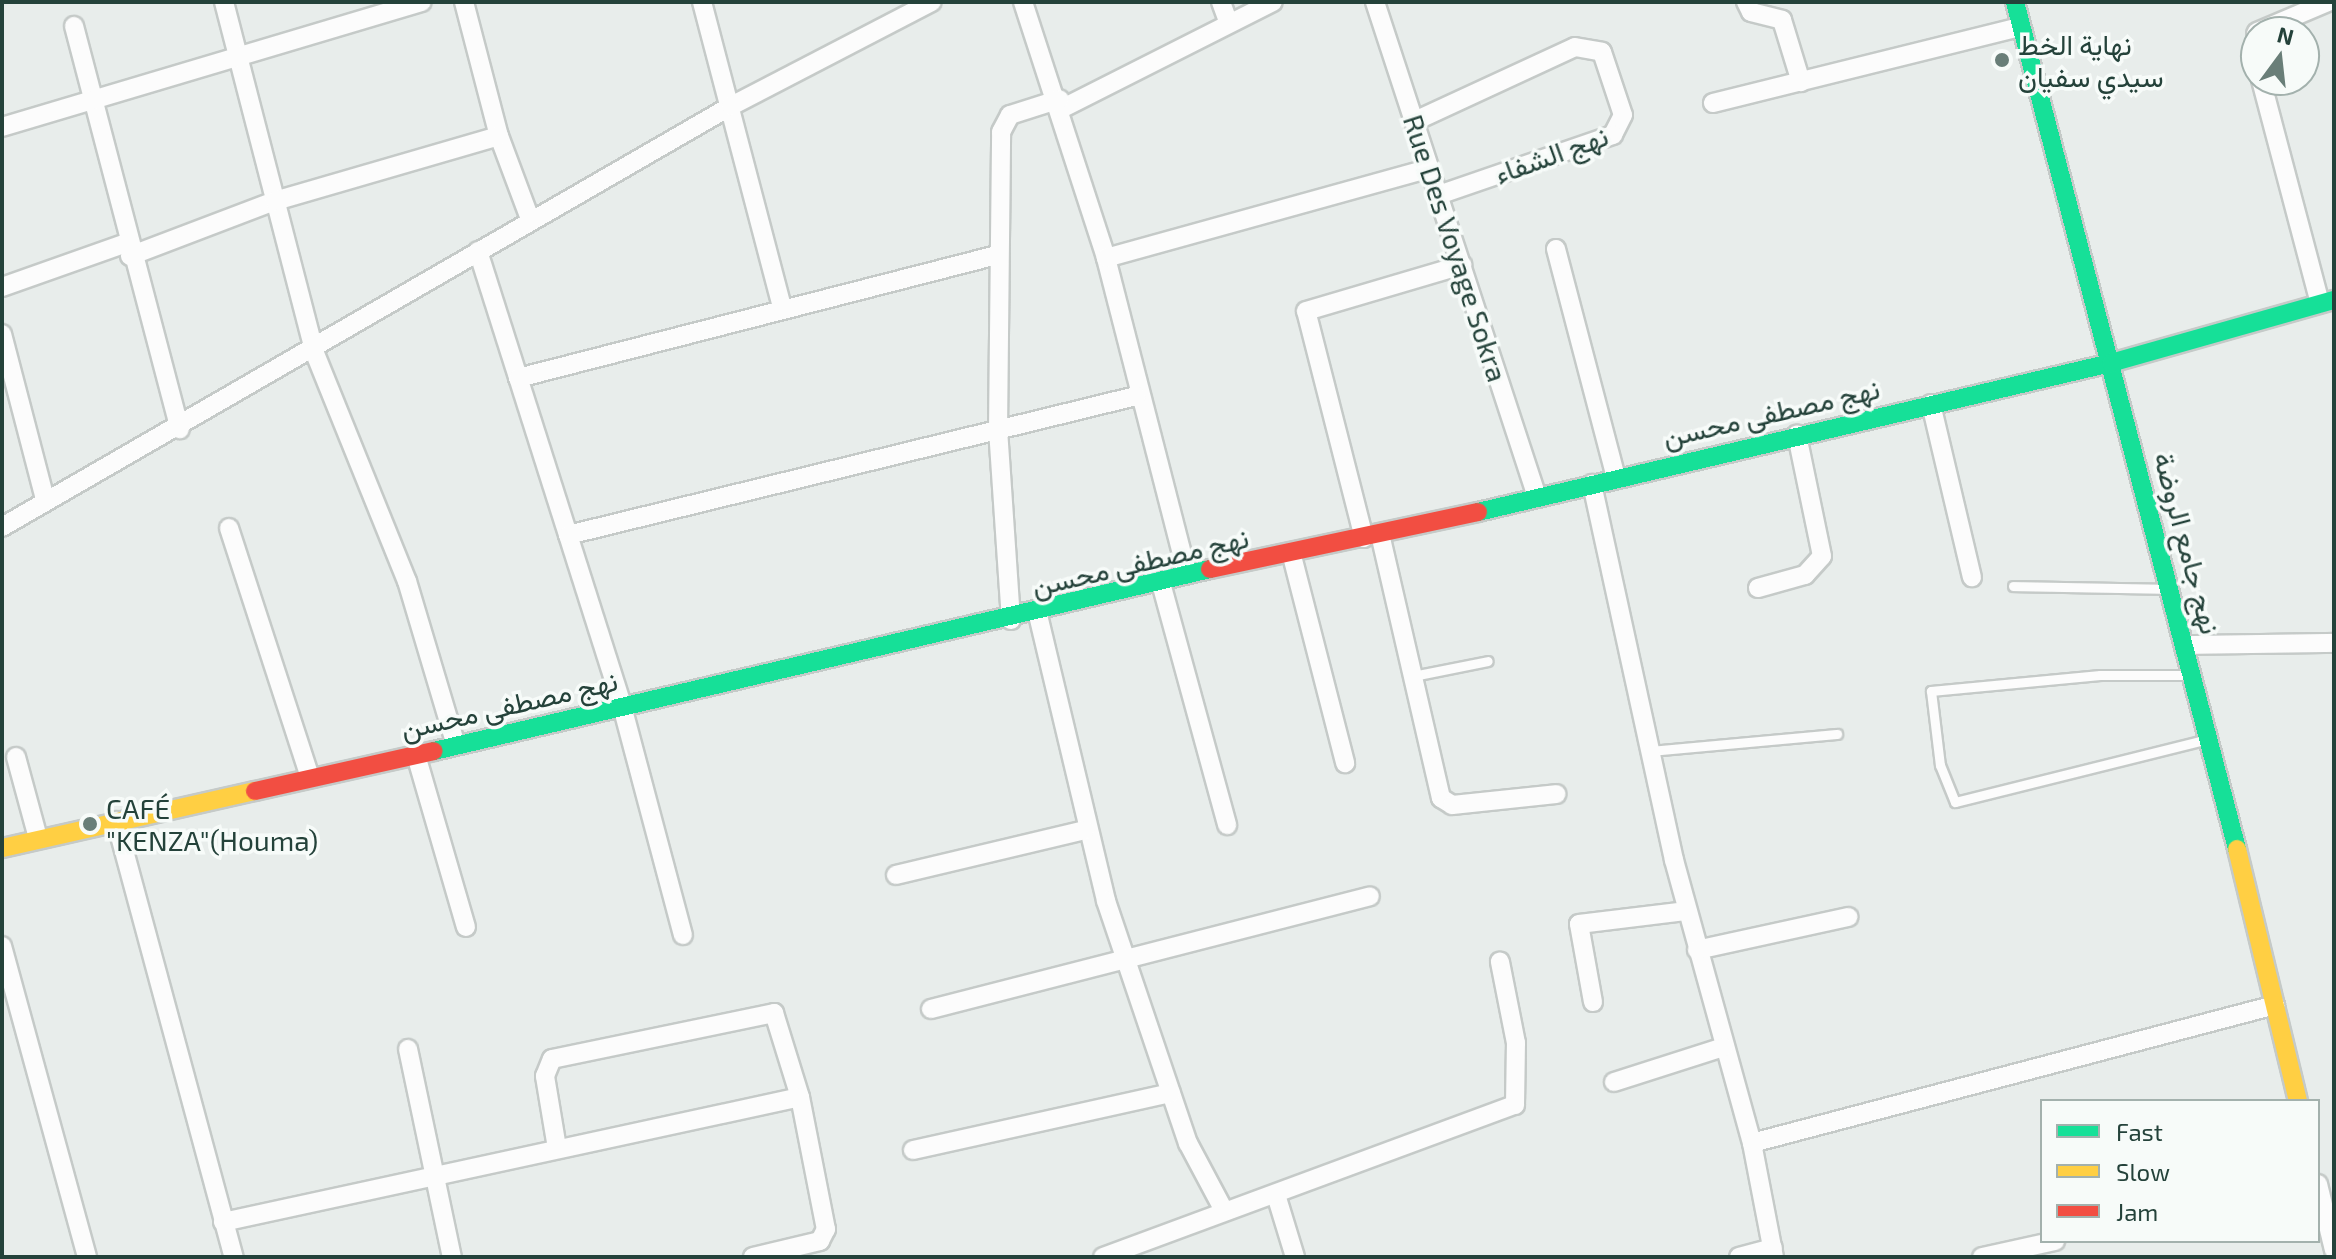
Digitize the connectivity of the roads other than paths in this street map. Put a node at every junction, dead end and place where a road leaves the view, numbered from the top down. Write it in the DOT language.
graph roads {
  1 [pos="224,2"];
  2 [pos="422,2"];
  3 [pos="464,2"];
  4 [pos="702,2"];
  5 [pos="932,2"];
  6 [pos="1023,2"];
  7 [pos="1221,2"];
  8 [pos="1273,2"];
  9 [pos="1375,2"];
  10 [pos="1746,2"];
  11 [pos="2015,2"];
  12 [pos="2328,2"];
  13 [pos="2295,16"];
  14 [pos="1228,21"];
  15 [pos="74,26"];
  16 [pos="2021,27"];
  17 [pos="233,55"];
  18 [pos="1801,82"];
  19 [pos="2266,96"];
  20 [pos="94,97"];
  21 [pos="1713,103"];
  22 [pos="1062,104"];
  23 [pos="731,106"];
  24 [pos="1415,121"];
  25 [pos="2,127"];
  26 [pos="499,136"];
  27 [pos="1430,168"];
  28 [pos="1439,195"];
  29 [pos="275,201"];
  30 [pos="530,219"];
  31 [pos="128,249"];
  32 [pos="1556,249"];
  33 [pos="478,251"];
  34 [pos="998,255"];
  35 [pos="1106,258"];
  36 [pos="1462,265"];
  37 [pos="2,287"];
  38 [pos="2327,302"];
  39 [pos="782,306"];
  40 [pos="2,334"];
  41 [pos="314,351"];
  42 [pos="2111,363"];
  43 [pos="518,378"];
  44 [pos="1136,396"];
  45 [pos="1931,404"];
  46 [pos="180,429"];
  47 [pos="998,431"];
  48 [pos="1797,435"];
  49 [pos="1616,477"];
  50 [pos="1592,484"];
  51 [pos="1536,494"];
  52 [pos="45,499"];
  53 [pos="2,527"];
  54 [pos="229,528"];
  55 [pos="568,535"];
  56 [pos="1372,536"];
  57 [pos="1292,556"];
  58 [pos="1187,573"];
  59 [pos="1972,577"];
  60 [pos="1161,583"];
  61 [pos="2013,586"];
  62 [pos="1758,588"];
  63 [pos="2172,589"];
  64 [pos="1038,615"];
  65 [pos="1011,620"];
  66 [pos="2334,643"];
  67 [pos="2187,645"];
  68 [pos="1488,661"];
  69 [pos="1418,675"];
  70 [pos="2192,675"];
  71 [pos="622,706"];
  72 [pos="1837,734"];
  73 [pos="2208,739"];
  74 [pos="456,745"];
  75 [pos="1649,751"];
  76 [pos="416,755"];
  77 [pos="16,757"];
  78 [pos="1345,763"];
  79 [pos="310,777"];
  80 [pos="1556,794"];
  81 [pos="116,821"];
  82 [pos="1227,825"];
  83 [pos="1085,830"];
  84 [pos="38,838"];
  85 [pos="2,848"];
  86 [pos="896,875"];
  87 [pos="1370,896"];
  88 [pos="1687,911"];
  89 [pos="1848,917"];
  90 [pos="466,927"];
  91 [pos="683,935"];
  92 [pos="2,946"];
  93 [pos="1697,950"];
  94 [pos="1129,957"];
  95 [pos="1500,962"];
  96 [pos="1593,1002"];
  97 [pos="2275,1005"];
  98 [pos="931,1009"];
  99 [pos="21,1015"];
  100 [pos="2,1020"];
  101 [pos="1724,1047"];
  102 [pos="408,1049"];
  103 [pos="1614,1082"];
  104 [pos="1171,1093"];
  105 [pos="800,1097"];
  106 [pos="2298,1099"];
  107 [pos="1752,1143"];
  108 [pos="557,1148"];
  109 [pos="913,1150"];
  110 [pos="434,1178"];
  111 [pos="2324,1189"];
  112 [pos="1277,1198"];
  113 [pos="1222,1207"];
  114 [pos="223,1222"];
  115 [pos="2046,1243"];
  116 [pos="2334,1250"];
  117 [pos="1774,1253"];
  118 [pos="87,1257"];
  119 [pos="234,1257"];
  120 [pos="452,1257"];
  121 [pos="753,1257"];
  122 [pos="1103,1257"];
  123 [pos="1295,1257"];
  124 [pos="1739,1257"];
  125 [pos="1982,1257"];
  1 -- 17 [label="street"];
  2 -- 17 [label="street"];
  3 -- 26 [label="street"];
  4 -- 23 [label="street"];
  5 -- 23 [label="street"];
  6 -- 22 [label="street"];
  7 -- 14 [label="street"];
  8 -- 14 [label="street"];
  9 -- 24 [label="street, Rue Des Voyage Sokra"];
  10 -- 18 [label="street"];
  11 -- 16 [label="main road, نهج جامع الروضة"];
  12 -- 13 [label="street"];
  14 -- 22 [label="street"];
  15 -- 20 [label="street"];
  16 -- 18 [label="street"];
  16 -- 42 [label="main road, نهج جامع الروضة"];
  17 -- 20 [label="street"];
  17 -- 29 [label="street"];
  18 -- 21 [label="street"];
  19 -- 38 [label="street"];
  20 -- 25 [label="street"];
  20 -- 31 [label="street"];
  22 -- 34 [label="street"];
  22 -- 35 [label="street"];
  23 -- 30 [label="street"];
  23 -- 39 [label="street"];
  24 -- 27 [label="street, Rue Des Voyage Sokra"];
  24 -- 28 [label="street, نهج الشفاء"];
  26 -- 29 [label="street"];
  26 -- 30 [label="street"];
  27 -- 28 [label="street, Rue Des Voyage Sokra"];
  27 -- 35 [label="street"];
  28 -- 36 [label="street, Rue Des Voyage Sokra"];
  29 -- 31 [label="street"];
  29 -- 41 [label="street"];
  30 -- 33 [label="street"];
  31 -- 37 [label="street"];
  31 -- 46 [label="street"];
  32 -- 49 [label="street"];
  33 -- 41 [label="street"];
  33 -- 43 [label="street"];
  34 -- 39 [label="street"];
  34 -- 47 [label="street"];
  35 -- 44 [label="street"];
  36 -- 51 [label="street, Rue Des Voyage Sokra"];
  36 -- 56 [label="street"];
  38 -- 42 [label="main road, نهج مصطفى محسن"];
  39 -- 43 [label="street"];
  40 -- 52 [label="street"];
  41 -- 46 [label="street"];
  41 -- 74 [label="street"];
  42 -- 45 [label="main road, نهج مصطفى محسن"];
  42 -- 63 [label="main road, نهج جامع الروضة"];
  43 -- 55 [label="street"];
  44 -- 47 [label="street"];
  44 -- 58 [label="street"];
  45 -- 48 [label="main road, نهج مصطفى محسن"];
  45 -- 59 [label="street"];
  46 -- 52 [label="street"];
  47 -- 55 [label="street"];
  47 -- 65 [label="street"];
  48 -- 49 [label="main road, نهج مصطفى محسن"];
  48 -- 62 [label="street"];
  49 -- 50 [label="main road, نهج مصطفى محسن"];
  50 -- 51 [label="main road, نهج مصطفى محسن"];
  50 -- 75 [label="street"];
  51 -- 56 [label="main road, نهج مصطفى محسن"];
  52 -- 53 [label="street"];
  54 -- 79 [label="street"];
  55 -- 71 [label="street"];
  56 -- 57 [label="main road, نهج مصطفى محسن"];
  56 -- 69 [label="street"];
  57 -- 58 [label="main road, نهج مصطفى محسن"];
  57 -- 78 [label="street"];
  58 -- 60 [label="main road, نهج مصطفى محسن"];
  60 -- 64 [label="main road, نهج مصطفى محسن"];
  60 -- 82 [label="street"];
  61 -- 63 [label="lane"];
  63 -- 67 [label="main road, نهج جامع الروضة"];
  64 -- 65 [label="main road, نهج مصطفى محسن"];
  64 -- 83 [label="street"];
  65 -- 71 [label="main road, نهج مصطفى محسن"];
  66 -- 67 [label="street"];
  67 -- 70 [label="main road, نهج جامع الروضة"];
  68 -- 69 [label="lane"];
  69 -- 80 [label="street"];
  70 -- 73 [label="main road, نهج جامع الروضة"];
  70 -- 73 [label="lane"];
  71 -- 74 [label="main road, نهج مصطفى محسن"];
  71 -- 91 [label="street"];
  72 -- 75 [label="lane"];
  73 -- 97 [label="main road, نهج جامع الروضة"];
  74 -- 76 [label="main road, نهج مصطفى محسن"];
  75 -- 88 [label="street"];
  76 -- 79 [label="main road, نهج مصطفى محسن"];
  76 -- 90 [label="street"];
  77 -- 84 [label="street"];
  79 -- 81 [label="main road, نهج مصطفى محسن"];
  81 -- 84 [label="main road, نهج مصطفى محسن"];
  81 -- 114 [label="street"];
  83 -- 86 [label="street"];
  83 -- 94 [label="street"];
  84 -- 85 [label="main road, نهج مصطفى محسن"];
  87 -- 94 [label="street"];
  88 -- 93 [label="street"];
  88 -- 96 [label="street"];
  89 -- 93 [label="street"];
  92 -- 99 [label="street"];
  93 -- 101 [label="street"];
  94 -- 98 [label="street"];
  94 -- 104 [label="street"];
  95 -- 112 [label="street"];
  97 -- 106 [label="main road, نهج جامع الروضة"];
  97 -- 107 [label="street"];
  99 -- 100 [label="street"];
  99 -- 118 [label="street"];
  101 -- 103 [label="street"];
  101 -- 107 [label="street"];
  102 -- 110 [label="street"];
  104 -- 109 [label="street"];
  104 -- 113 [label="street"];
  105 -- 108 [label="street"];
  105 -- 108 [label="street"];
  105 -- 121 [label="street"];
  107 -- 117 [label="street"];
  108 -- 110 [label="street"];
  110 -- 114 [label="street"];
  110 -- 120 [label="street"];
  111 -- 116 [label="street"];
  112 -- 113 [label="street"];
  112 -- 123 [label="street"];
  113 -- 122 [label="street"];
  114 -- 119 [label="street"];
  115 -- 125 [label="street"];
  117 -- 124 [label="street"];
}
